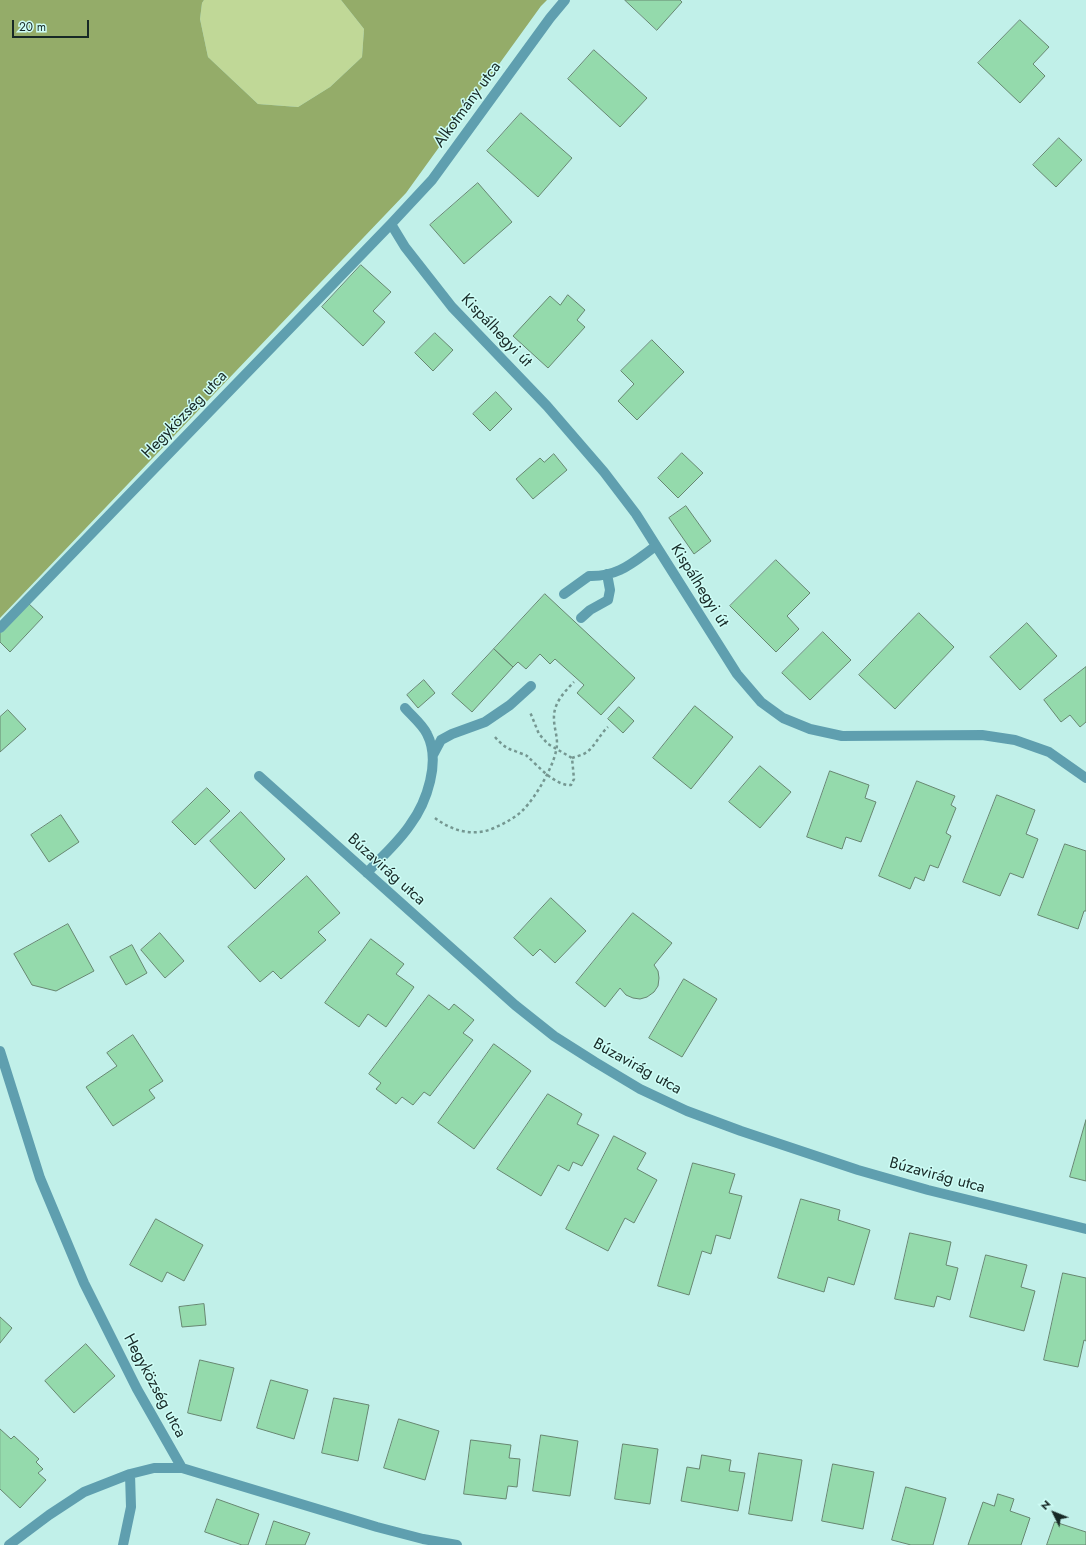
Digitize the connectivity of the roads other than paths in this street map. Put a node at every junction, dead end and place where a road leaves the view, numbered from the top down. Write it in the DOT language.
graph roads {
  1 [pos="565,0"];
  2 [pos="391,224"];
  3 [pos="656,546"];
  4 [pos="607,574"];
  5 [pos="564,594"];
  6 [pos="582,618"];
  7 [pos="0,628"];
  8 [pos="531,686"];
  9 [pos="405,708"];
  10 [pos="434,755"];
  11 [pos="259,776"];
  12 [pos="1086,778"];
  13 [pos="367,873"];
  14 [pos="0,1051"];
  15 [pos="1086,1229"];
  16 [pos="182,1468"];
  17 [pos="130,1474"];
  18 [pos="9,1545"];
  19 [pos="123,1545"];
  20 [pos="457,1545"];
  1 -- 2 [label="street, Alkotmány utca"];
  2 -- 3 [label="street, Kispálhegyi út"];
  2 -- 7 [label="street, Hegyközség utca"];
  3 -- 4 [label="street"];
  3 -- 12 [label="street, Kispálhegyi út"];
  4 -- 5 [label="street"];
  4 -- 6 [label="street"];
  8 -- 10 [label="street"];
  9 -- 10 [label="street"];
  10 -- 13 [label="street"];
  11 -- 13 [label="street, Búzavirág utca"];
  13 -- 15 [label="street, Búzavirág utca"];
  14 -- 16 [label="street, Hegyközség utca"];
  16 -- 17 [label="street"];
  16 -- 20 [label="street"];
  17 -- 18 [label="street"];
  17 -- 19 [label="street"];
}
